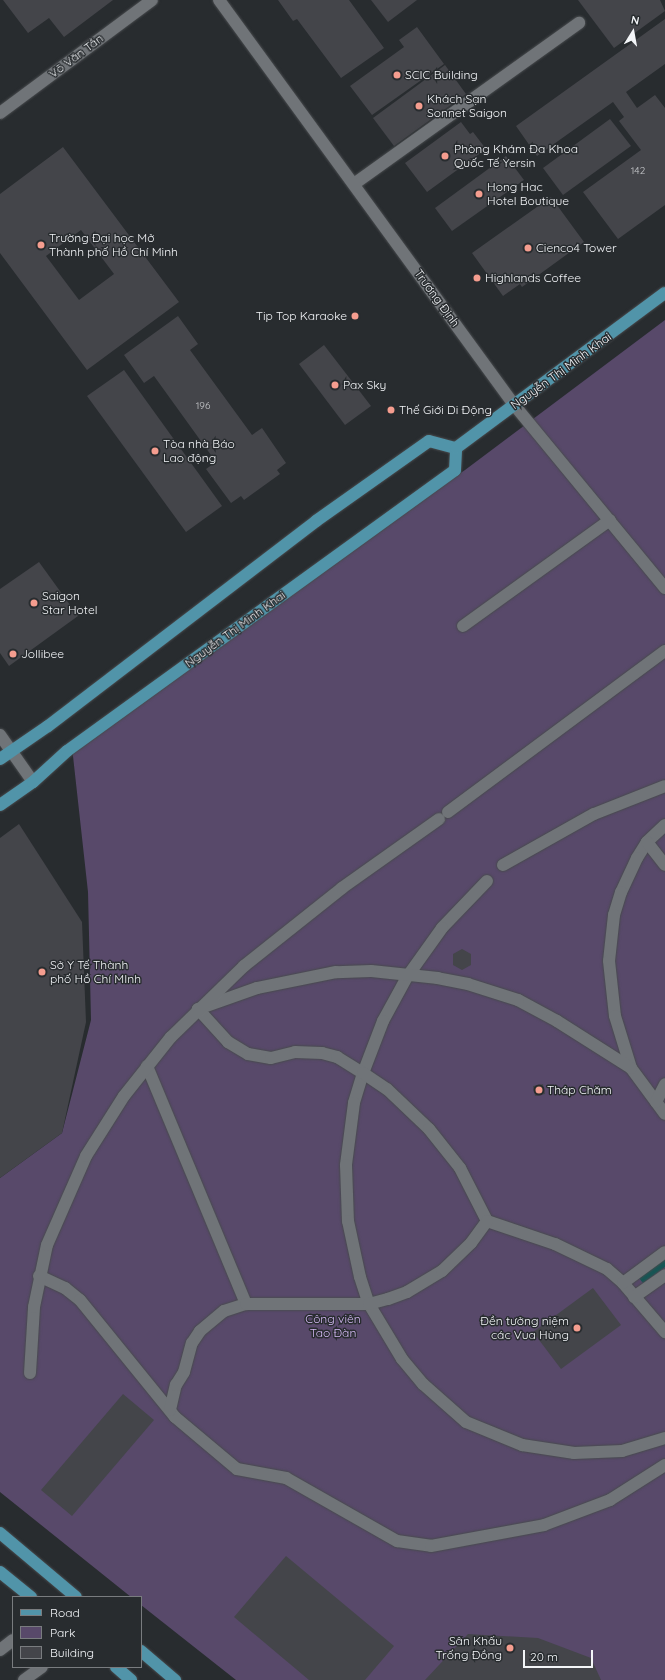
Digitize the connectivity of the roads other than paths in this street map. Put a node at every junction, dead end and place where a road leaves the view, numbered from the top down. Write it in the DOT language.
graph roads {
  1 [pos="152,0"];
  2 [pos="219,0"];
  3 [pos="579,23"];
  4 [pos="0,113"];
  5 [pos="354,184"];
  6 [pos="665,294"];
  7 [pos="515,406"];
  8 [pos="456,448"];
  9 [pos="610,520"];
  10 [pos="665,588"];
  11 [pos="463,626"];
  12 [pos="665,651"];
  13 [pos="0,735"];
  14 [pos="12,751"];
  15 [pos="0,759"];
  16 [pos="33,782"];
  17 [pos="665,786"];
  18 [pos="0,806"];
  19 [pos="665,825"];
  20 [pos="647,842"];
  21 [pos="503,865"];
  22 [pos="665,865"];
  23 [pos="487,881"];
  24 [pos="407,977"];
  25 [pos="198,1009"];
  26 [pos="147,1066"];
  27 [pos="631,1068"];
  28 [pos="363,1073"];
  29 [pos="665,1084"];
  30 [pos="656,1102"];
  31 [pos="665,1114"];
  32 [pos="487,1221"];
  33 [pos="665,1252"];
  34 [pos="665,1275"];
  35 [pos="39,1276"];
  36 [pos="623,1283"];
  37 [pos="634,1297"];
  38 [pos="246,1304"];
  39 [pos="369,1304"];
  40 [pos="665,1332"];
  41 [pos="30,1373"];
  42 [pos="170,1410"];
  43 [pos="665,1438"];
  44 [pos="665,1465"];
  45 [pos="0,1533"];
  46 [pos="0,1572"];
  47 [pos="29,1596"];
  48 [pos="75,1596"];
  49 [pos="12,1641"];
  50 [pos="0,1650"];
  51 [pos="142,1652"];
  52 [pos="41,1668"];
  53 [pos="117,1668"];
  54 [pos="24,1680"];
  55 [pos="131,1680"];
  56 [pos="175,1680"];
  1 -- 4 [label="street, Võ Văn Tần"];
  2 -- 5 [label="street, Trương Định"];
  3 -- 5 [label="street"];
  5 -- 7 [label="street, Trương Định"];
  6 -- 7 [label="main road, Nguyễn Thị Minh Khai"];
  7 -- 8 [label="main road, Nguyễn Thị Minh Khai"];
  7 -- 9 [label="street, Trương Định"];
  8 -- 14 [label="main road"];
  8 -- 16 [label="main road, Nguyễn Thị Minh Khai"];
  9 -- 10 [label="street, Trương Định"];
  9 -- 11 [label="street"];
  12 -- 25 [label="street"];
  13 -- 14 [label="street"];
  14 -- 15 [label="main road"];
  14 -- 16 [label="street"];
  16 -- 18 [label="main road, Nguyễn Thị Minh Khai"];
  17 -- 21 [label="street"];
  19 -- 20 [label="street"];
  20 -- 22 [label="street"];
  20 -- 27 [label="street"];
  23 -- 24 [label="street"];
  24 -- 25 [label="street"];
  24 -- 27 [label="street"];
  24 -- 28 [label="street"];
  25 -- 26 [label="street"];
  25 -- 28 [label="street"];
  26 -- 35 [label="street"];
  26 -- 38 [label="street"];
  27 -- 30 [label="street"];
  28 -- 32 [label="street"];
  28 -- 39 [label="street"];
  29 -- 30 [label="street"];
  30 -- 31 [label="street"];
  32 -- 36 [label="street"];
  32 -- 39 [label="street"];
  33 -- 36 [label="street"];
  34 -- 37 [label="street"];
  35 -- 41 [label="street"];
  35 -- 42 [label="street"];
  36 -- 37 [label="street"];
  37 -- 40 [label="street"];
  38 -- 39 [label="street"];
  38 -- 42 [label="street"];
  39 -- 43 [label="street"];
  42 -- 44 [label="street"];
  45 -- 48 [label="main road"];
  46 -- 47 [label="main road"];
  49 -- 50 [label="street"];
  51 -- 56 [label="main road"];
  52 -- 54 [label="street"];
  53 -- 55 [label="main road"];
}
